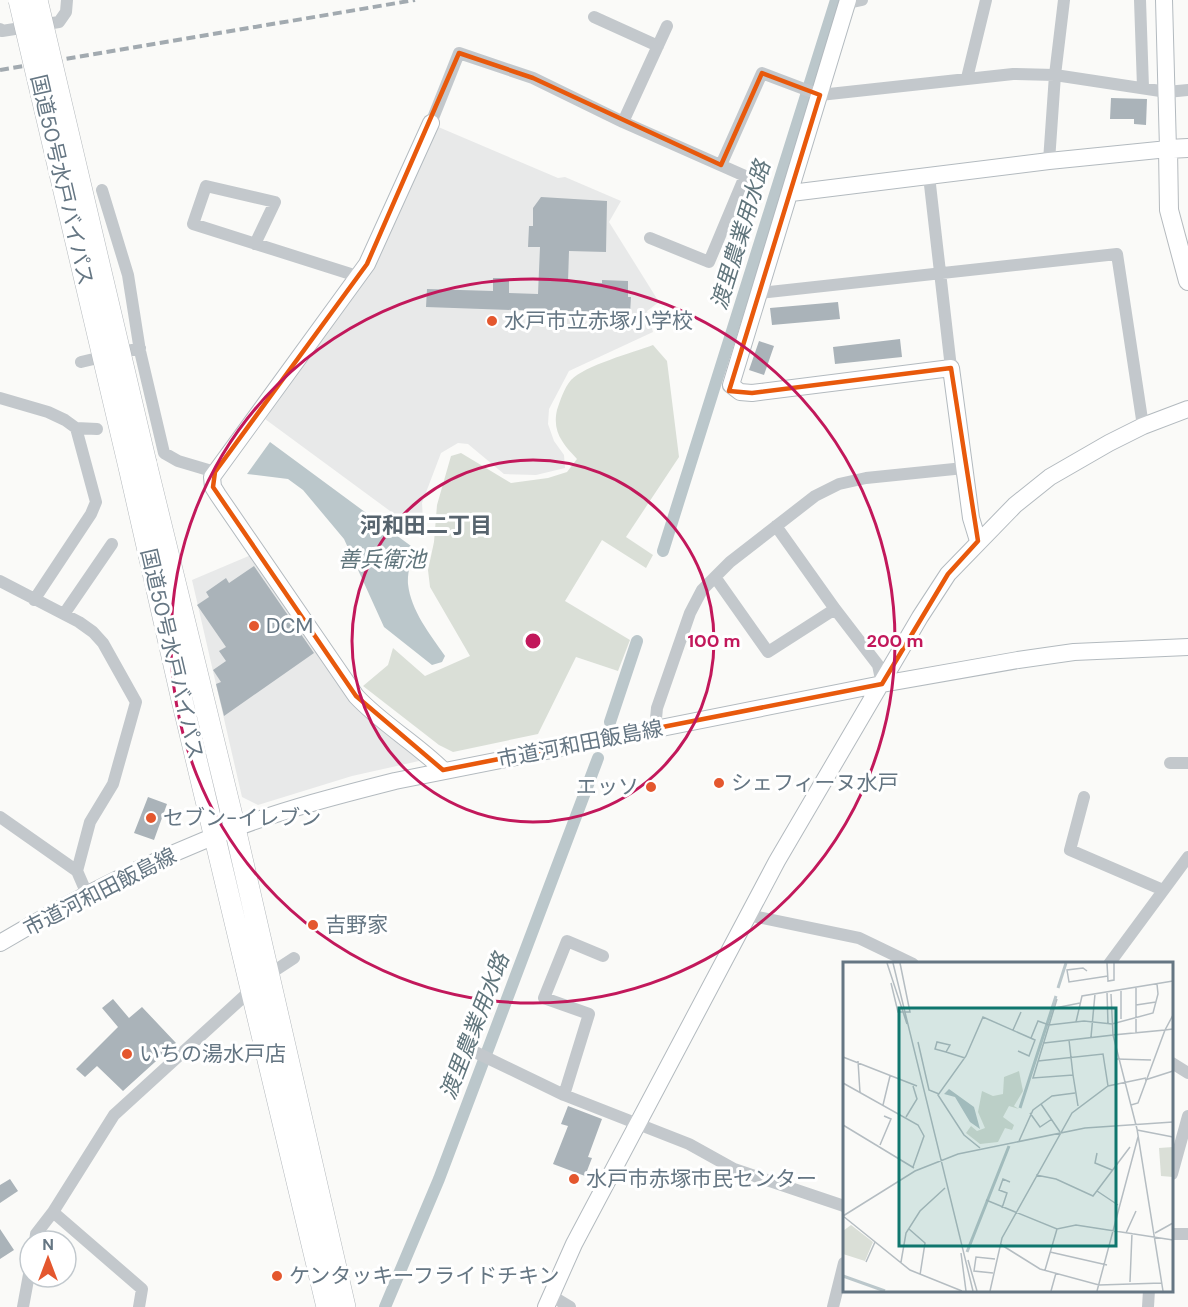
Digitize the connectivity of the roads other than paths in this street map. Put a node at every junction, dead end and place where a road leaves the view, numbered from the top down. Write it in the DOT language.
graph roads {
  1 [pos="6,0"];
  2 [pos="19,0"];
  3 [pos="37,0"];
  4 [pos="49,0"];
  5 [pos="67,0"];
  6 [pos="986,0"];
  7 [pos="1064,0"];
  8 [pos="1140,0"];
  9 [pos="1164,0"];
  10 [pos="853,1"];
  11 [pos="594,17"];
  12 [pos="667,26"];
  13 [pos="0,29"];
  14 [pos="658,46"];
  15 [pos="1055,75"];
  16 [pos="967,78"];
  17 [pos="1143,87"];
  18 [pos="1188,90"];
  19 [pos="1167,92"];
  20 [pos="42,94"];
  21 [pos="820,95"];
  22 [pos="623,122"];
  23 [pos="431,123"];
  24 [pos="1188,148"];
  25 [pos="1168,149"];
  26 [pos="1049,161"];
  27 [pos="721,165"];
  28 [pos="78,175"];
  29 [pos="929,176"];
  30 [pos="102,190"];
  31 [pos="791,193"];
  32 [pos="650,238"];
  33 [pos="255,244"];
  34 [pos="942,274"];
  35 [pos="357,276"];
  36 [pos="1188,281"];
  37 [pos="760,293"];
  38 [pos="140,348"];
  39 [pos="81,362"];
  40 [pos="951,368"];
  41 [pos="0,398"];
  42 [pos="1188,409"];
  43 [pos="1143,426"];
  44 [pos="76,428"];
  45 [pos="97,429"];
  46 [pos="138,465"];
  47 [pos="964,468"];
  48 [pos="215,472"];
  49 [pos="776,526"];
  50 [pos="978,542"];
  51 [pos="112,544"];
  52 [pos="715,577"];
  53 [pos="0,581"];
  54 [pos="34,600"];
  55 [pos="835,609"];
  56 [pos="64,614"];
  57 [pos="1188,647"];
  58 [pos="882,684"];
  59 [pos="655,729"];
  60 [pos="1170,763"];
  61 [pos="1188,763"];
  62 [pos="443,770"];
  63 [pos="1084,797"];
  64 [pos="0,817"];
  65 [pos="235,828"];
  66 [pos="215,837"];
  67 [pos="1188,857"];
  68 [pos="77,871"];
  69 [pos="1163,890"];
  70 [pos="87,894"];
  71 [pos="748,915"];
  72 [pos="0,943"];
  73 [pos="603,956"];
  74 [pos="294,958"];
  75 [pos="911,962"];
  76 [pos="1110,962"];
  77 [pos="268,975"];
  78 [pos="251,990"];
  79 [pos="475,1052"];
  80 [pos="1173,1064"];
  81 [pos="1188,1073"];
  82 [pos="564,1095"];
  83 [pos="1188,1116"];
  84 [pos="638,1123"];
  85 [pos="1173,1170"];
  86 [pos="843,1206"];
  87 [pos="53,1212"];
  88 [pos="40,1229"];
  89 [pos="843,1267"];
  90 [pos="26,1289"];
  91 [pos="1149,1292"];
  92 [pos="548,1301"];
  93 [pos="23,1307"];
  94 [pos="139,1307"];
  95 [pos="327,1307"];
  96 [pos="345,1307"];
  97 [pos="570,1307"];
  98 [pos="833,1307"];
  99 [pos="1148,1307"];
  1 -- 20 [label="highway, bridge"];
  2 -- 20 [label="highway, 国道50号水戸バイパス, bridge"];
  3 -- 28 [label="highway, 国道50号水戸バイパス, bridge"];
  4 -- 28 [label="highway, bridge"];
  5 -- 13 [label="street"];
  6 -- 16 [label="street"];
  7 -- 15 [label="street"];
  8 -- 17 [label="street"];
  9 -- 19 [label="street"];
  10 -- 21 [label="street"];
  11 -- 14 [label="street"];
  12 -- 14 [label="street"];
  14 -- 22 [label="street"];
  15 -- 16 [label="street"];
  15 -- 17 [label="street"];
  15 -- 26 [label="street"];
  16 -- 21 [label="street"];
  17 -- 19 [label="street"];
  18 -- 19 [label="street"];
  19 -- 25 [label="street"];
  20 -- 46 [label="highway, 国道50号水戸バイパス, bridge"];
  21 -- 27 [label="street"];
  21 -- 31 [label="street"];
  22 -- 23 [label="street"];
  22 -- 27 [label="street"];
  23 -- 35 [label="street"];
  24 -- 25 [label="main road"];
  25 -- 26 [label="street"];
  25 -- 36 [label="main road"];
  26 -- 29 [label="street"];
  27 -- 32 [label="street"];
  28 -- 46 [label="highway, 国道50号水戸バイパス, bridge"];
  29 -- 31 [label="street"];
  29 -- 34 [label="street"];
  30 -- 38 [label="street"];
  31 -- 37 [label="street"];
  33 -- 33 [label="street"];
  33 -- 35 [label="street"];
  34 -- 37 [label="street"];
  34 -- 40 [label="street"];
  34 -- 43 [label="street"];
  35 -- 48 [label="street"];
  37 -- 40 [label="street"];
  38 -- 39 [label="street"];
  38 -- 48 [label="street"];
  40 -- 47 [label="street"];
  41 -- 44 [label="street"];
  42 -- 43 [label="street"];
  43 -- 50 [label="street"];
  44 -- 45 [label="street"];
  44 -- 54 [label="street"];
  46 -- 65 [label="highway, 国道50号水戸バイパス"];
  46 -- 66 [label="highway, 国道50号水戸バイパス"];
  47 -- 49 [label="street"];
  47 -- 50 [label="street"];
  48 -- 62 [label="street"];
  49 -- 52 [label="street"];
  49 -- 55 [label="street"];
  50 -- 58 [label="street"];
  51 -- 56 [label="street"];
  52 -- 55 [label="street"];
  52 -- 59 [label="street"];
  53 -- 54 [label="street"];
  54 -- 56 [label="street"];
  55 -- 58 [label="street"];
  56 -- 68 [label="street"];
  57 -- 58 [label="street, 市道河和田飯島線"];
  58 -- 59 [label="street, 市道河和田飯島線"];
  58 -- 71 [label="street"];
  59 -- 62 [label="street, 市道河和田飯島線"];
  60 -- 61 [label="street"];
  62 -- 65 [label="street, 市道河和田飯島線"];
  63 -- 69 [label="street"];
  64 -- 68 [label="street"];
  65 -- 66 [label="street, 市道河和田飯島線"];
  65 -- 77 [label="highway, 国道50号水戸バイパス"];
  66 -- 70 [label="street, 市道河和田飯島線"];
  66 -- 78 [label="highway, 国道50号水戸バイパス"];
  67 -- 69 [label="street"];
  68 -- 70 [label="street"];
  69 -- 76 [label="street"];
  70 -- 72 [label="street, 市道河和田飯島線"];
  71 -- 75 [label="street"];
  71 -- 84 [label="street"];
  73 -- 82 [label="street"];
  74 -- 77 [label="street"];
  77 -- 96 [label="highway, 国道50号水戸バイパス"];
  78 -- 87 [label="street"];
  78 -- 95 [label="highway, 国道50号水戸バイパス"];
  79 -- 82 [label="street"];
  80 -- 81 [label="street"];
  82 -- 84 [label="street"];
  83 -- 85 [label="street"];
  84 -- 86 [label="street"];
  84 -- 92 [label="street"];
  87 -- 88 [label="street"];
  87 -- 94 [label="street"];
  89 -- 98 [label="street"];
  90 -- 93 [label="street"];
  91 -- 99 [label="street"];
  92 -- 97 [label="street"];
}
